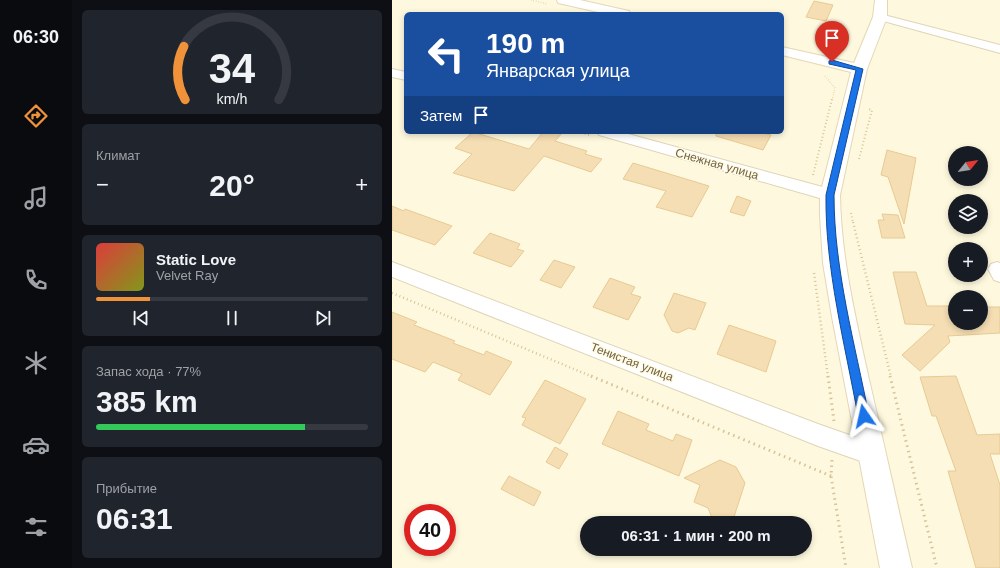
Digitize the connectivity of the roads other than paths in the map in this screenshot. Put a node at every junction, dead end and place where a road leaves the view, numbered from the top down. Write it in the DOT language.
graph roads {
  1 [pos="563,0"];
  2 [pos="881,0"];
  3 [pos="615,12"];
  4 [pos="880,17"];
  5 [pos="1000,38"];
  6 [pos="985,46"];
  7 [pos="1000,49"];
  8 [pos="784,51"];
  9 [pos="860,69"];
  10 [pos="392,73"];
  11 [pos="404,76"];
  12 [pos="611,134"];
  13 [pos="840,200"];
  14 [pos="392,269"];
  15 [pos="872,454"];
  16 [pos="896,568"];
  1 -- 3 [label="street"];
  2 -- 4 [label="street"];
  4 -- 6 [label="street"];
  4 -- 9 [label="street"];
  5 -- 6 [label="street"];
  6 -- 7 [label="street"];
  8 -- 9 [label="street"];
  9 -- 13 [label="street"];
  10 -- 11 [label="street"];
  12 -- 13 [label="street, Снежная улица"];
  13 -- 15 [label="street"];
  14 -- 15 [label="street, Тенистая улица"];
  15 -- 16 [label="street"];
}
